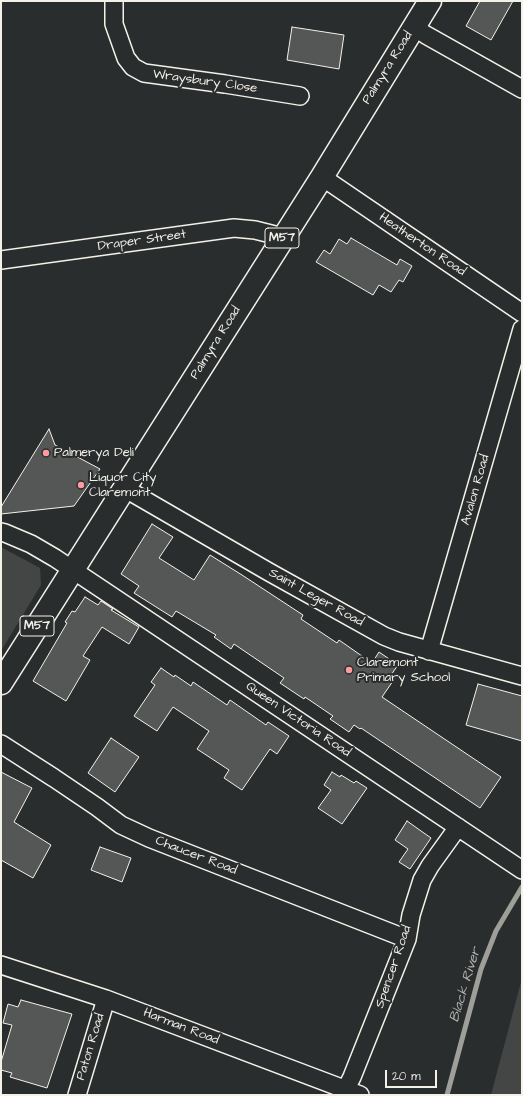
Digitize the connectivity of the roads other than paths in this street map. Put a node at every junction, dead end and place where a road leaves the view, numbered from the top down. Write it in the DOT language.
graph roads {
  1 [pos="114,1"];
  2 [pos="430,1"];
  3 [pos="414,27"];
  4 [pos="522,89"];
  5 [pos="300,96"];
  6 [pos="322,177"];
  7 [pos="283,237"];
  8 [pos="1,260"];
  9 [pos="522,313"];
  10 [pos="522,329"];
  11 [pos="124,488"];
  12 [pos="1,532"];
  13 [pos="73,569"];
  14 [pos="430,651"];
  15 [pos="522,676"];
  16 [pos="1,683"];
  17 [pos="1,744"];
  18 [pos="458,828"];
  19 [pos="522,870"];
  20 [pos="406,939"];
  21 [pos="1,965"];
  22 [pos="106,999"];
  23 [pos="349,1093"];
  24 [pos="76,1095"];
  1 -- 5 [label="street, Wraysbury Close"];
  2 -- 3 [label="main road, Palmyra Road / M57"];
  3 -- 4 [label="street"];
  3 -- 6 [label="main road, Palmyra Road / M57"];
  6 -- 7 [label="main road, Palmyra Road / M57"];
  6 -- 9 [label="street, Heatherton Road"];
  7 -- 8 [label="street, Draper Street"];
  7 -- 11 [label="main road, Palmyra Road / M57"];
  10 -- 14 [label="street, Avalon Road"];
  11 -- 13 [label="main road, Palmyra Road / M57"];
  11 -- 14 [label="street, Saint Leger Road"];
  12 -- 13 [label="street, Queen Victoria Road"];
  13 -- 16 [label="main road, Palmyra Road / M57"];
  13 -- 18 [label="street, Queen Victoria Road"];
  14 -- 15 [label="street, Saint Leger Road"];
  17 -- 20 [label="street, Chaucer Road"];
  18 -- 19 [label="street, Queen Victoria Road"];
  18 -- 20 [label="street, Spencer Road"];
  20 -- 23 [label="street, Spencer Road"];
  21 -- 22 [label="street, Harman Road"];
  22 -- 23 [label="street, Harman Road"];
  22 -- 24 [label="street, Paton Road"];
}
